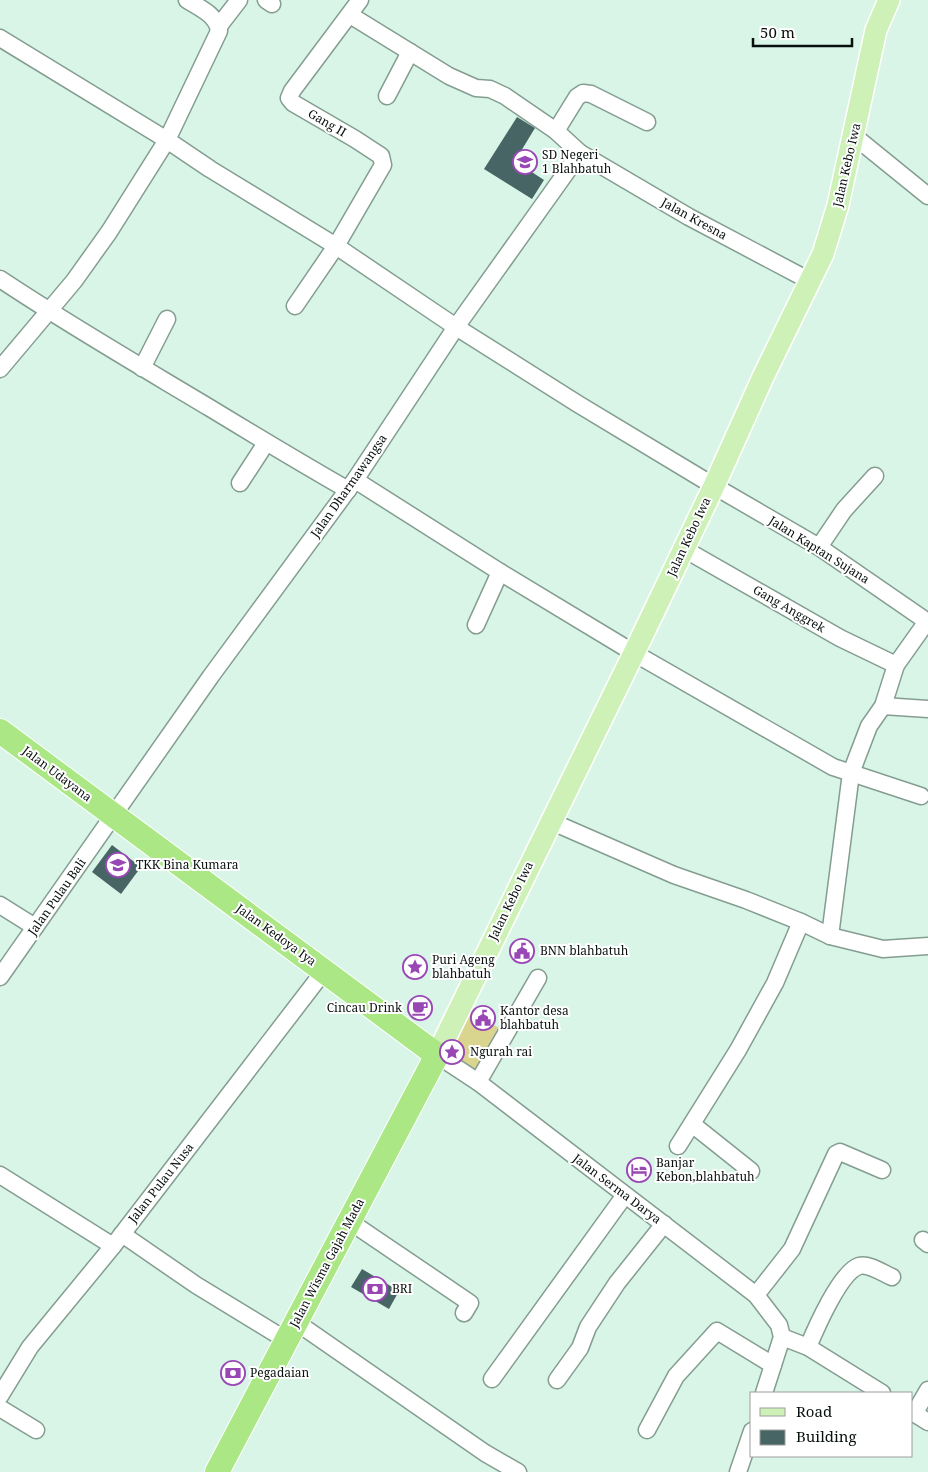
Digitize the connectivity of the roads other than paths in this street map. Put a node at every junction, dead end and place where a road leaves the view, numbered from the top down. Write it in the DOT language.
graph roads {
  1 [pos="187,0"];
  2 [pos="239,0"];
  3 [pos="360,0"];
  4 [pos="889,0"];
  5 [pos="350,15"];
  6 [pos="218,26"];
  7 [pos="0,38"];
  8 [pos="410,52"];
  9 [pos="387,96"];
  10 [pos="647,122"];
  11 [pos="556,131"];
  12 [pos="854,136"];
  13 [pos="167,140"];
  14 [pos="580,153"];
  15 [pos="928,196"];
  16 [pos="336,246"];
  17 [pos="0,279"];
  18 [pos="810,282"];
  19 [pos="295,306"];
  20 [pos="49,312"];
  21 [pos="167,319"];
  22 [pos="456,327"];
  23 [pos="142,368"];
  24 [pos="0,369"];
  25 [pos="266,443"];
  26 [pos="875,476"];
  27 [pos="240,483"];
  28 [pos="351,485"];
  29 [pos="714,486"];
  30 [pos="819,547"];
  31 [pos="684,548"];
  32 [pos="500,572"];
  33 [pos="476,625"];
  34 [pos="634,653"];
  35 [pos="896,665"];
  36 [pos="883,706"];
  37 [pos="928,709"];
  38 [pos="0,731"];
  39 [pos="846,772"];
  40 [pos="921,796"];
  41 [pos="114,816"];
  42 [pos="550,821"];
  43 [pos="0,905"];
  44 [pos="801,922"];
  45 [pos="35,927"];
  46 [pos="830,936"];
  47 [pos="928,946"];
  48 [pos="324,971"];
  49 [pos="0,977"];
  50 [pos="538,978"];
  51 [pos="437,1054"];
  52 [pos="478,1082"];
  53 [pos="692,1124"];
  54 [pos="678,1146"];
  55 [pos="882,1170"];
  56 [pos="751,1171"];
  57 [pos="0,1175"];
  58 [pos="625,1195"];
  59 [pos="349,1220"];
  60 [pos="664,1224"];
  61 [pos="117,1240"];
  62 [pos="892,1277"];
  63 [pos="756,1295"];
  64 [pos="464,1313"];
  65 [pos="291,1331"];
  66 [pos="782,1337"];
  67 [pos="808,1347"];
  68 [pos="773,1365"];
  69 [pos="492,1380"];
  70 [pos="558,1380"];
  71 [pos="928,1390"];
  72 [pos="764,1392"];
  73 [pos="880,1392"];
  74 [pos="0,1396"];
  75 [pos="0,1408"];
  76 [pos="918,1416"];
  77 [pos="36,1430"];
  78 [pos="647,1430"];
  79 [pos="750,1437"];
  80 [pos="491,1466"];
  81 [pos="218,1472"];
  82 [pos="518,1472"];
  83 [pos="738,1472"];
  1 -- 6 [label="street"];
  2 -- 6 [label="street"];
  3 -- 5 [label="street, Gang II"];
  4 -- 12 [label="main road, Jalan Kebo Iwa"];
  5 -- 8 [label="street, Jalan Kresna"];
  5 -- 16 [label="street, Gang II"];
  6 -- 13 [label="street"];
  7 -- 13 [label="street, Jalan Kaptan Sujana"];
  8 -- 9 [label="street"];
  8 -- 11 [label="street, Jalan Kresna"];
  10 -- 11 [label="street"];
  11 -- 14 [label="street, Jalan Kresna"];
  12 -- 15 [label="street"];
  12 -- 18 [label="main road, Jalan Kebo Iwa"];
  13 -- 16 [label="street, Jalan Kaptan Sujana"];
  13 -- 20 [label="street"];
  14 -- 18 [label="street, Jalan Kresna"];
  14 -- 22 [label="street, Jalan Dharmawangsa"];
  16 -- 19 [label="street"];
  16 -- 22 [label="street, Jalan Kaptan Sujana"];
  17 -- 20 [label="street"];
  18 -- 29 [label="main road, Jalan Kebo Iwa"];
  20 -- 23 [label="street"];
  20 -- 24 [label="street"];
  21 -- 23 [label="street"];
  22 -- 28 [label="street, Jalan Dharmawangsa"];
  22 -- 29 [label="street, Jalan Kaptan Sujana"];
  23 -- 25 [label="street"];
  25 -- 27 [label="street"];
  25 -- 28 [label="street"];
  26 -- 30 [label="street"];
  28 -- 32 [label="street"];
  28 -- 41 [label="street, Jalan Dharmawangsa"];
  29 -- 30 [label="street, Jalan Kaptan Sujana"];
  29 -- 31 [label="main road, Jalan Kebo Iwa"];
  30 -- 35 [label="street, Jalan Kaptan Sujana"];
  31 -- 34 [label="main road, Jalan Kebo Iwa"];
  31 -- 35 [label="street, Gang Anggrek"];
  32 -- 33 [label="street"];
  32 -- 34 [label="street"];
  34 -- 39 [label="street"];
  34 -- 42 [label="main road, Jalan Kebo Iwa"];
  35 -- 36 [label="street"];
  36 -- 37 [label="street"];
  36 -- 39 [label="street"];
  38 -- 41 [label="highway, Jalan Udayana"];
  39 -- 40 [label="street"];
  39 -- 46 [label="street"];
  41 -- 45 [label="street, Jalan Pulau Bali"];
  41 -- 48 [label="highway, Jalan Kedoya Iya"];
  42 -- 44 [label="street"];
  42 -- 51 [label="main road, Jalan Kebo Iwa"];
  43 -- 45 [label="street"];
  44 -- 46 [label="street"];
  44 -- 53 [label="street"];
  45 -- 49 [label="street, Jalan Pulau Bali"];
  46 -- 47 [label="street"];
  48 -- 51 [label="highway, Jalan Kedoya Iya"];
  48 -- 61 [label="street, Jalan Pulau Nusa"];
  50 -- 52 [label="street"];
  51 -- 52 [label="street, Jalan Serma Darya"];
  51 -- 59 [label="highway, Jalan Wisma Gajah Mada"];
  52 -- 58 [label="street, Jalan Serma Darya"];
  53 -- 54 [label="street"];
  53 -- 56 [label="street"];
  55 -- 63 [label="street"];
  57 -- 61 [label="street"];
  58 -- 60 [label="street, Jalan Serma Darya"];
  58 -- 69 [label="street"];
  59 -- 64 [label="street"];
  59 -- 65 [label="highway, Jalan Wisma Gajah Mada"];
  60 -- 63 [label="street, Jalan Serma Darya"];
  60 -- 70 [label="street"];
  61 -- 65 [label="street"];
  61 -- 74 [label="street, Jalan Pulau Nusa"];
  62 -- 67 [label="street"];
  63 -- 66 [label="street, Jalan Serma Darya"];
  65 -- 80 [label="street"];
  65 -- 81 [label="highway, Jalan Wisma Gajah Mada"];
  66 -- 67 [label="street"];
  66 -- 68 [label="street"];
  67 -- 73 [label="street"];
  68 -- 72 [label="street"];
  68 -- 78 [label="street"];
  71 -- 76 [label="street"];
  75 -- 77 [label="street"];
  79 -- 83 [label="street"];
  80 -- 82 [label="street"];
}
